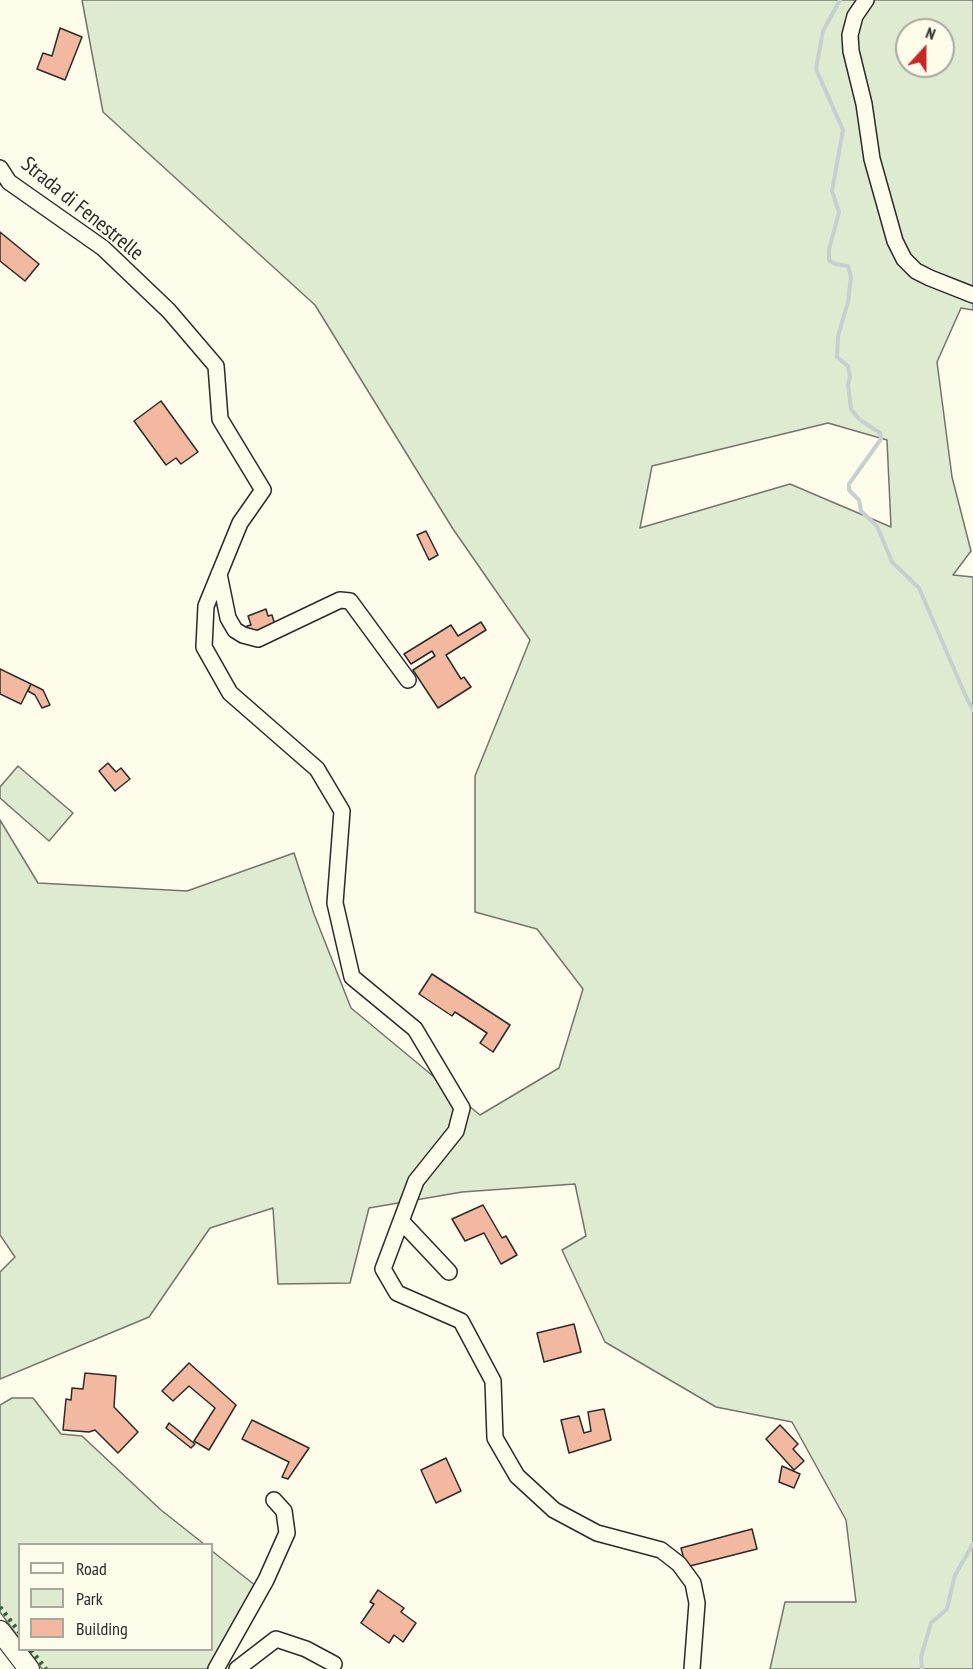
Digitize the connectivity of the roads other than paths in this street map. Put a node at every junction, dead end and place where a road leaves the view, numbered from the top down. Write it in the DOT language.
graph roads {
  1 [pos="866,0"];
  2 [pos="0,168"];
  3 [pos="973,295"];
  4 [pos="219,574"];
  5 [pos="408,680"];
  6 [pos="401,1221"];
  7 [pos="449,1272"];
  8 [pos="274,1500"];
  9 [pos="0,1632"];
  10 [pos="334,1664"];
  11 [pos="29,1669"];
  12 [pos="216,1669"];
  13 [pos="237,1669"];
  14 [pos="692,1669"];
  1 -- 3 [label="street"];
  2 -- 4 [label="street, Strada di Fenestrelle"];
  4 -- 5 [label="street"];
  4 -- 6 [label="street, Strada di Fenestrelle"];
  6 -- 7 [label="street"];
  6 -- 14 [label="street, Strada di Fenestrelle"];
  8 -- 12 [label="street"];
  9 -- 11 [label="main road"];
  10 -- 13 [label="street"];
}
